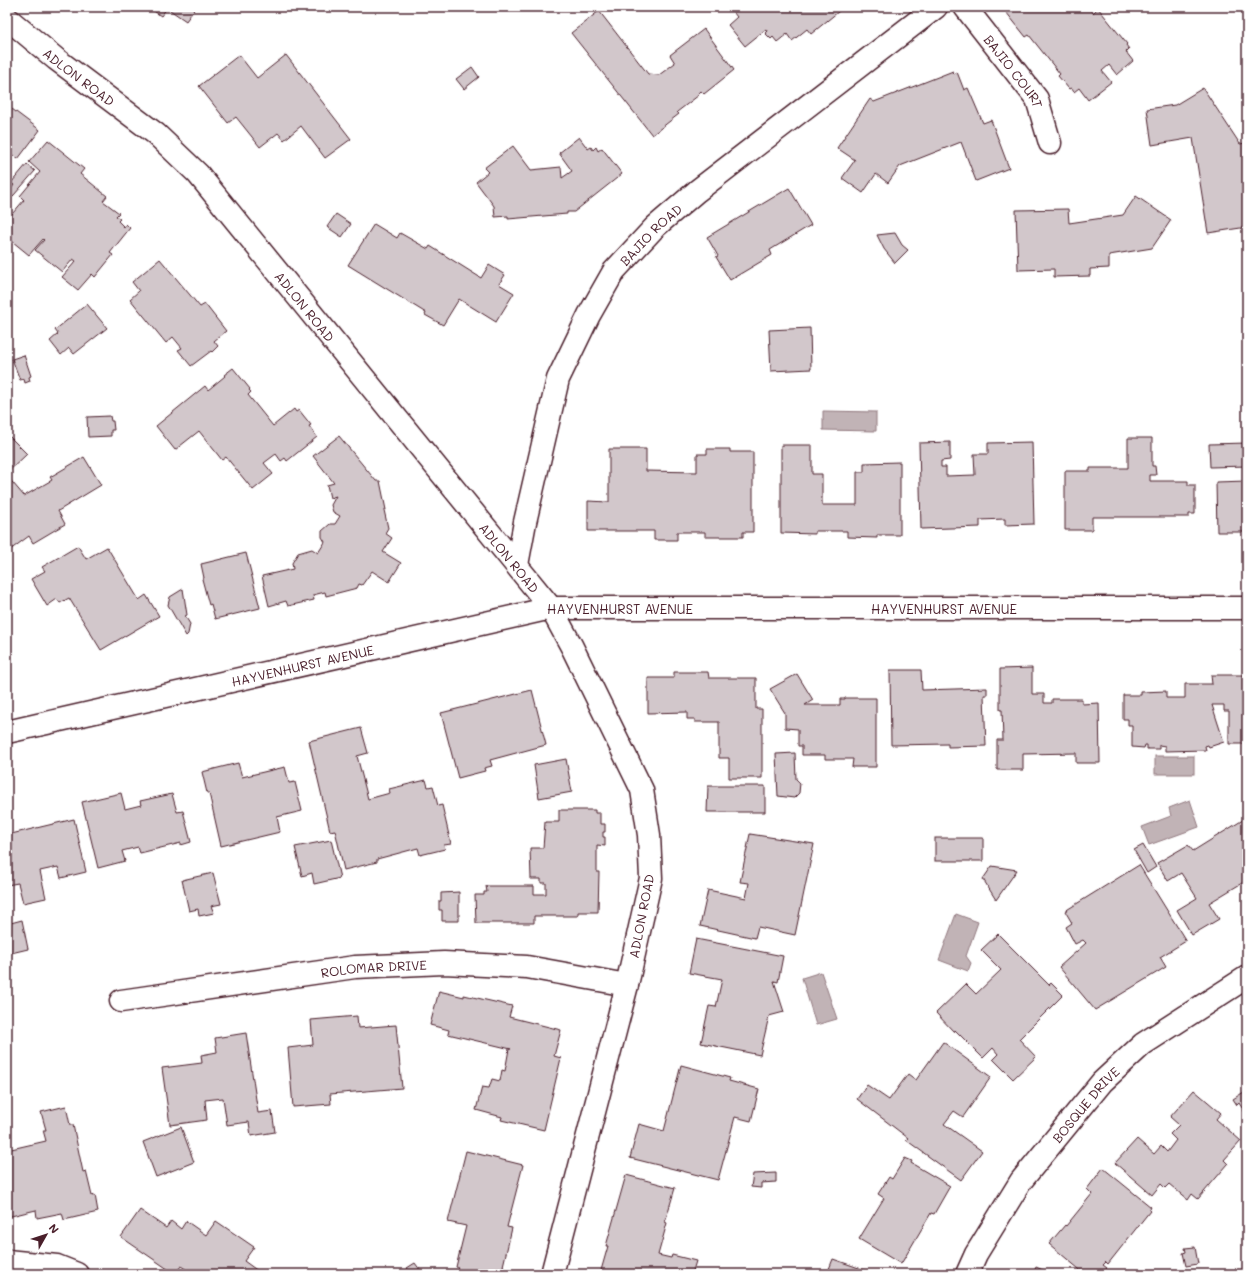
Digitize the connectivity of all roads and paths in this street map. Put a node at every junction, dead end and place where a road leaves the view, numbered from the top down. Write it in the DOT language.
graph roads {
  1 [pos="936,7"];
  2 [pos="965,7"];
  3 [pos="7,18"];
  4 [pos="1050,143"];
  5 [pos="517,565"];
  6 [pos="551,608"];
  7 [pos="1247,608"];
  8 [pos="7,732"];
  9 [pos="1247,977"];
  10 [pos="627,985"];
  11 [pos="121,1000"];
  12 [pos="7,1261"];
  13 [pos="77,1274"];
  14 [pos="552,1274"];
  15 [pos="967,1274"];
  1 -- 5 [label="street, BAJIO ROAD"];
  2 -- 4 [label="street, BAJIO COURT"];
  3 -- 5 [label="street, ADLON ROAD"];
  5 -- 6 [label="street, ADLON ROAD"];
  6 -- 7 [label="street, HAYVENHURST AVENUE"];
  6 -- 8 [label="street, HAYVENHURST AVENUE"];
  6 -- 10 [label="street, ADLON ROAD"];
  9 -- 15 [label="street, BOSQUE DRIVE"];
  10 -- 11 [label="street, ROLOMAR DRIVE"];
  10 -- 14 [label="street, ADLON ROAD"];
  12 -- 13 [label="street"];
}
